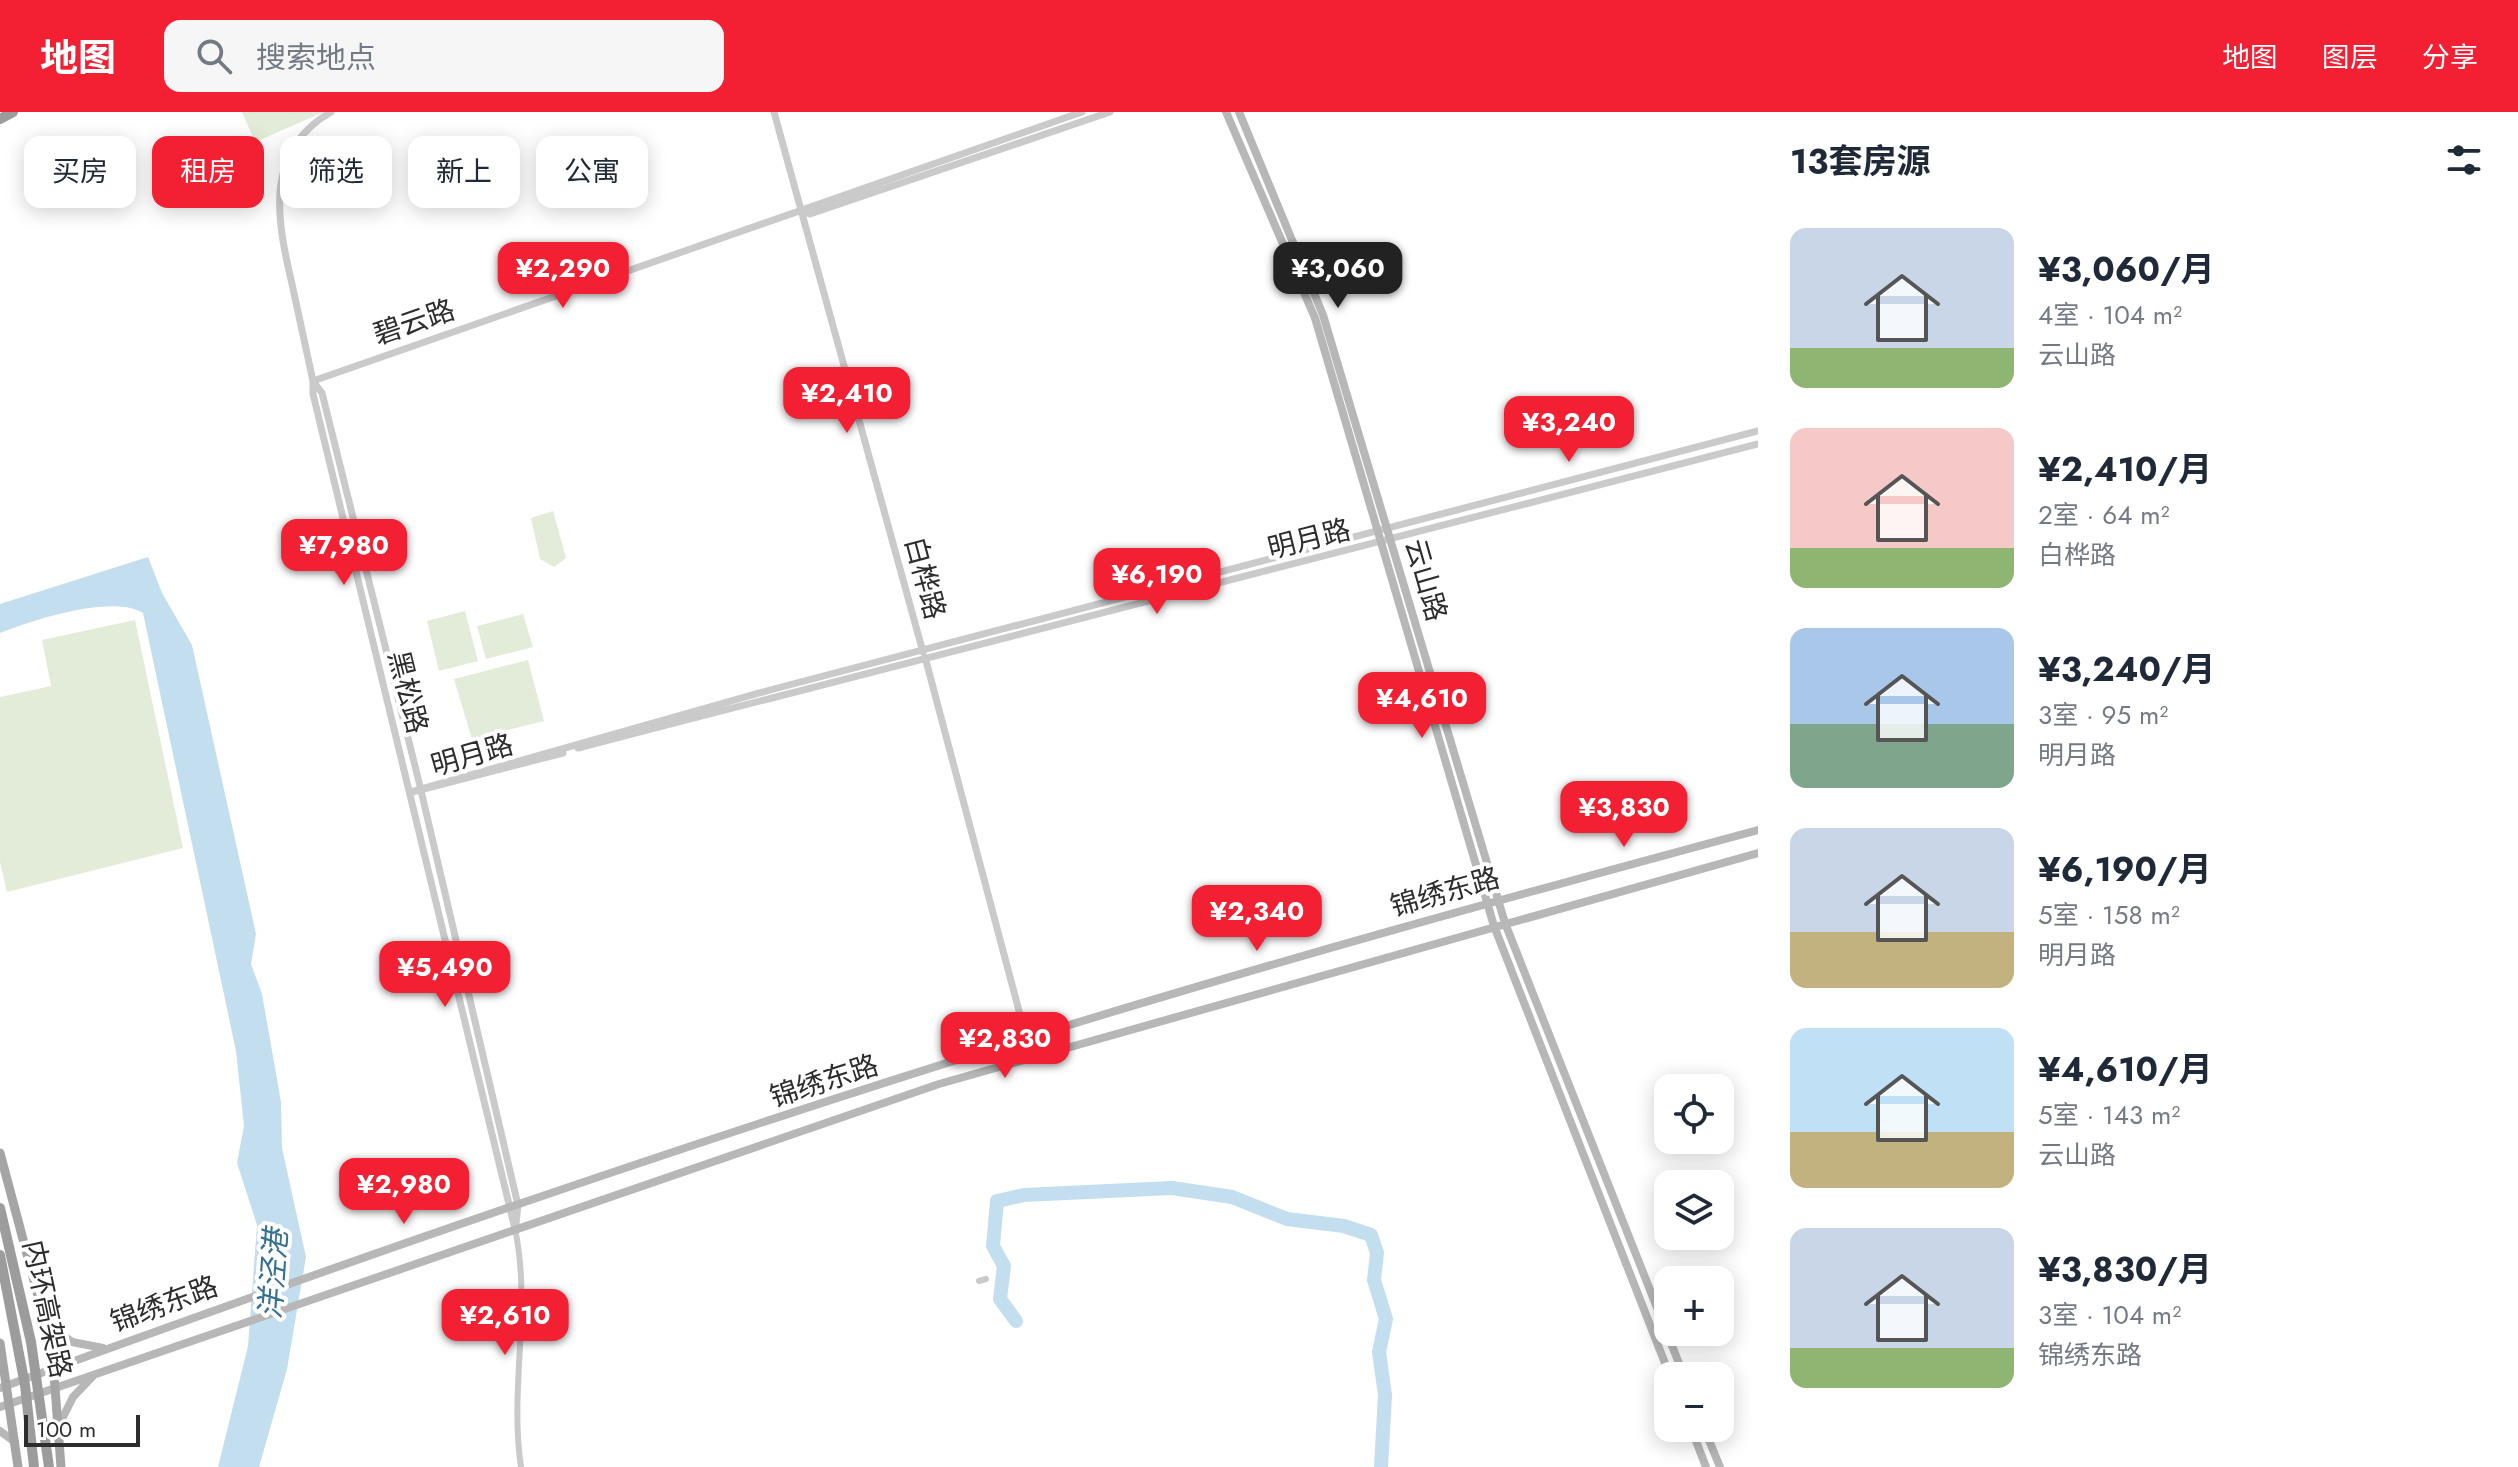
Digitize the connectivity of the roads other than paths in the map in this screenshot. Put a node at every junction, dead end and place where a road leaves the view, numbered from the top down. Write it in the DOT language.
graph roads {
  1 [pos="13,112"];
  2 [pos="331,112"];
  3 [pos="774,112"];
  4 [pos="1082,112"];
  5 [pos="1110,112"];
  6 [pos="1226,112"];
  7 [pos="1239,112"];
  8 [pos="0,119"];
  9 [pos="802,211"];
  10 [pos="313,381"];
  11 [pos="1758,431"];
  12 [pos="1758,444"];
  13 [pos="1384,529"];
  14 [pos="1387,542"];
  15 [pos="924,655"];
  16 [pos="421,790"];
  17 [pos="410,792"];
  18 [pos="1758,830"];
  19 [pos="1758,853"];
  20 [pos="1497,900"];
  21 [pos="1487,903"];
  22 [pos="1505,923"];
  23 [pos="1494,926"];
  24 [pos="1026,1038"];
  25 [pos="1031,1056"];
  26 [pos="0,1153"];
  27 [pos="518,1205"];
  28 [pos="0,1208"];
  29 [pos="508,1208"];
  30 [pos="515,1229"];
  31 [pos="0,1255"];
  32 [pos="47,1323"];
  33 [pos="108,1348"];
  34 [pos="0,1350"];
  35 [pos="1665,1362"];
  36 [pos="1678,1362"];
  37 [pos="55,1368"];
  38 [pos="95,1374"];
  39 [pos="4,1387"];
  40 [pos="56,1388"];
  41 [pos="11,1404"];
  42 [pos="0,1407"];
  43 [pos="58,1427"];
  44 [pos="0,1431"];
  45 [pos="15,1442"];
  46 [pos="1696,1442"];
  47 [pos="1710,1442"];
  48 [pos="18,1467"];
  49 [pos="34,1467"];
  50 [pos="49,1467"];
  51 [pos="61,1467"];
  52 [pos="521,1467"];
  53 [pos="1706,1467"];
  54 [pos="1720,1467"];
  1 -- 8 [label="highway"];
  2 -- 10 [label="street, 黑松路"];
  3 -- 9 [label="street, 白桦路"];
  4 -- 9 [label="street, 碧云路"];
  5 -- 9 [label="street, 碧云路"];
  6 -- 13 [label="main road, 云山路"];
  7 -- 13 [label="main road, 云山路"];
  9 -- 10 [label="street, 碧云路"];
  9 -- 15 [label="street, 白桦路"];
  10 -- 16 [label="street"];
  10 -- 17 [label="street, 黑松路"];
  11 -- 13 [label="street, 明月路"];
  12 -- 14 [label="street, 明月路"];
  13 -- 14 [label="main road, 云山路"];
  13 -- 15 [label="street, 明月路"];
  14 -- 15 [label="street, 明月路"];
  14 -- 20 [label="main road, 云山路"];
  14 -- 21 [label="main road, 云山路"];
  15 -- 16 [label="street, 明月路"];
  15 -- 24 [label="street, 白桦路"];
  16 -- 17 [label="street, 明月路"];
  16 -- 27 [label="street"];
  17 -- 29 [label="street, 黑松路"];
  18 -- 20 [label="main road, 锦绣东路"];
  19 -- 22 [label="main road, 锦绣东路"];
  20 -- 21 [label="main road, 锦绣东路"];
  20 -- 22 [label="main road, 云山路"];
  21 -- 23 [label="main road, 云山路"];
  21 -- 24 [label="main road, 锦绣东路"];
  22 -- 23 [label="main road, 锦绣东路"];
  22 -- 36 [label="main road, 云山路"];
  23 -- 25 [label="main road, 锦绣东路"];
  23 -- 35 [label="main road, 云山路"];
  24 -- 25 [label="street, 白桦路"];
  24 -- 27 [label="main road, 锦绣东路"];
  25 -- 30 [label="main road, 锦绣东路"];
  26 -- 32 [label="main road"];
  27 -- 29 [label="main road, 锦绣东路"];
  27 -- 30 [label="street"];
  28 -- 50 [label="highway, 内环高架路"];
  29 -- 30 [label="street, 黑松路"];
  29 -- 33 [label="main road, 锦绣东路"];
  30 -- 38 [label="main road, 锦绣东路"];
  30 -- 52 [label="street, 黑松路"];
  31 -- 49 [label="highway, 内环高架路"];
  32 -- 33 [label="main road"];
  32 -- 37 [label="main road"];
  33 -- 37 [label="main road, 锦绣东路"];
  34 -- 39 [label="main road"];
  37 -- 39 [label="main road, 锦绣东路"];
  37 -- 40 [label="main road"];
  38 -- 40 [label="main road, 锦绣东路"];
  38 -- 43 [label="main road"];
  39 -- 41 [label="main road"];
  40 -- 41 [label="main road, 锦绣东路"];
  40 -- 43 [label="main road"];
  41 -- 42 [label="main road, 锦绣东路"];
  41 -- 45 [label="main road"];
  43 -- 51 [label="main road"];
  44 -- 45 [label="main road"];
  45 -- 48 [label="main road"];
  46 -- 53 [label="main road"];
  47 -- 54 [label="main road"];
}
